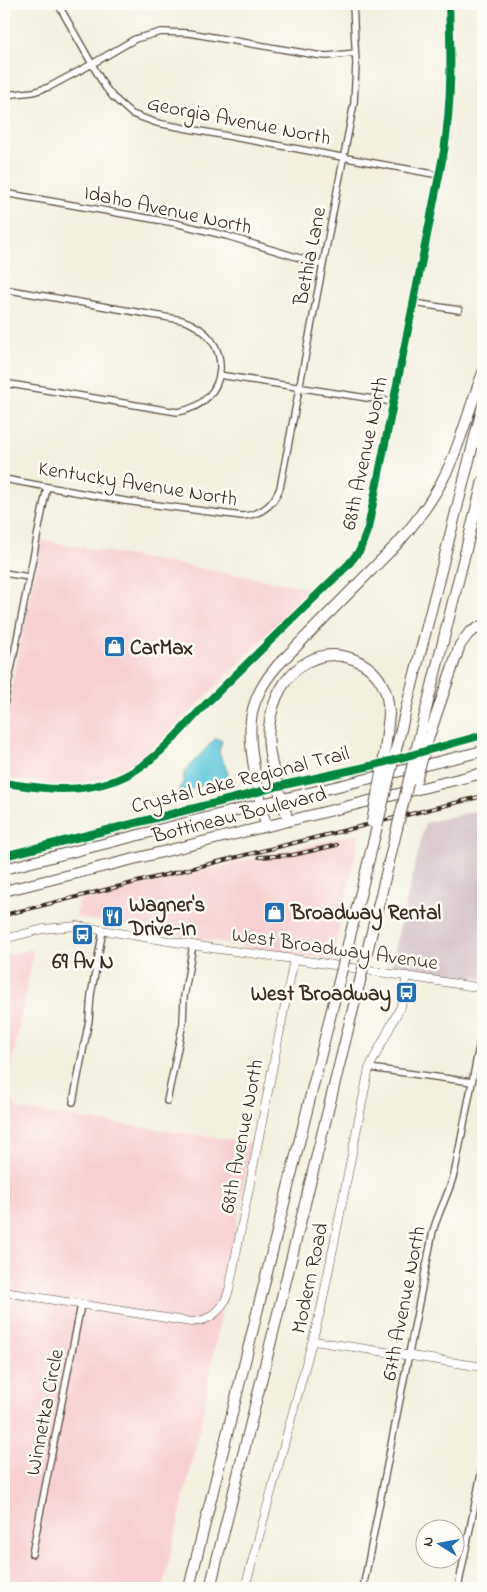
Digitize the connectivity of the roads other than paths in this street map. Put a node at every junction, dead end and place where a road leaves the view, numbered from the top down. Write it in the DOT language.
graph roads {
  1 [pos="58,4"];
  2 [pos="353,4"];
  3 [pos="448,4"];
  4 [pos="355,53"];
  5 [pos="92,64"];
  6 [pos="4,95"];
  7 [pos="344,158"];
  8 [pos="439,175"];
  9 [pos="4,193"];
  10 [pos="324,265"];
  11 [pos="4,289"];
  12 [pos="414,304"];
  13 [pos="459,310"];
  14 [pos="483,373"];
  15 [pos="219,375"];
  16 [pos="4,383"];
  17 [pos="300,388"];
  18 [pos="393,402"];
  19 [pos="483,405"];
  20 [pos="4,479"];
  21 [pos="483,481"];
  22 [pos="47,487"];
  23 [pos="267,508"];
  24 [pos="4,573"];
  25 [pos="29,577"];
  26 [pos="483,625"];
  27 [pos="4,667"];
  28 [pos="11,668"];
  29 [pos="4,705"];
  30 [pos="425,733"];
  31 [pos="483,751"];
  32 [pos="483,773"];
  33 [pos="4,783"];
  34 [pos="282,799"];
  35 [pos="261,804"];
  36 [pos="288,821"];
  37 [pos="266,826"];
  38 [pos="4,869"];
  39 [pos="4,891"];
  40 [pos="353,924"];
  41 [pos="103,930"];
  42 [pos="4,939"];
  43 [pos="193,945"];
  44 [pos="294,959"];
  45 [pos="408,976"];
  46 [pos="483,988"];
  47 [pos="483,1026"];
  48 [pos="370,1068"];
  49 [pos="472,1082"];
  50 [pos="167,1101"];
  51 [pos="73,1102"];
  52 [pos="4,1292"];
  53 [pos="81,1305"];
  54 [pos="314,1341"];
  55 [pos="409,1356"];
  56 [pos="483,1367"];
  57 [pos="483,1464"];
  58 [pos="32,1554"];
  59 [pos="189,1588"];
  60 [pos="210,1588"];
  61 [pos="245,1588"];
  62 [pos="362,1588"];
  63 [pos="458,1588"];
  1 -- 5 [label="street, Georgia Avenue North"];
  2 -- 4 [label="street, Bethia Lane"];
  3 -- 8 [label="street, 68th Avenue North"];
  4 -- 5 [label="street"];
  4 -- 7 [label="street, Bethia Lane"];
  5 -- 6 [label="street"];
  5 -- 7 [label="street, Georgia Avenue North"];
  7 -- 8 [label="street, Georgia Avenue North"];
  7 -- 10 [label="street, Bethia Lane"];
  8 -- 12 [label="street, 68th Avenue North"];
  9 -- 10 [label="street, Idaho Avenue North"];
  10 -- 17 [label="street, Bethia Lane"];
  11 -- 15 [label="street"];
  12 -- 13 [label="street"];
  12 -- 18 [label="street, 68th Avenue North"];
  14 -- 35 [label="highway"];
  15 -- 16 [label="street"];
  15 -- 17 [label="street"];
  17 -- 18 [label="street"];
  17 -- 23 [label="street, Bethia Lane"];
  18 -- 33 [label="street, 68th Avenue North"];
  19 -- 40 [label="highway, bridge"];
  20 -- 22 [label="street, Kentucky Avenue North"];
  21 -- 30 [label="highway"];
  22 -- 23 [label="street, Kentucky Avenue North"];
  22 -- 25 [label="street"];
  24 -- 25 [label="street"];
  25 -- 28 [label="street"];
  26 -- 30 [label="highway"];
  27 -- 28 [label="street"];
  28 -- 29 [label="street"];
  30 -- 60 [label="highway, bridge"];
  31 -- 34 [label="highway, Bottineau Boulevard"];
  32 -- 36 [label="highway, Bottineau Boulevard"];
  34 -- 35 [label="highway, Bottineau Boulevard"];
  34 -- 36 [label="highway"];
  34 -- 40 [label="highway, bridge"];
  35 -- 37 [label="highway"];
  35 -- 38 [label="highway, Bottineau Boulevard"];
  36 -- 37 [label="highway, Bottineau Boulevard"];
  37 -- 39 [label="highway, Bottineau Boulevard"];
  40 -- 59 [label="highway, bridge"];
  41 -- 42 [label="street, West Broadway Avenue"];
  41 -- 43 [label="street, West Broadway Avenue"];
  41 -- 51 [label="street"];
  43 -- 44 [label="street, West Broadway Avenue"];
  43 -- 50 [label="street"];
  44 -- 45 [label="street, West Broadway Avenue"];
  44 -- 53 [label="street, 68th Avenue North"];
  45 -- 46 [label="street, West Broadway Avenue"];
  45 -- 48 [label="street, Modern Road"];
  47 -- 49 [label="street, 67th Avenue North"];
  48 -- 49 [label="street"];
  48 -- 54 [label="street, Modern Road"];
  49 -- 55 [label="street, 67th Avenue North"];
  52 -- 53 [label="street"];
  53 -- 58 [label="street, Winnetka Circle"];
  54 -- 55 [label="street"];
  54 -- 61 [label="street, Modern Road"];
  55 -- 56 [label="street"];
  55 -- 62 [label="street, 67th Avenue North"];
  57 -- 63 [label="street"];
}
